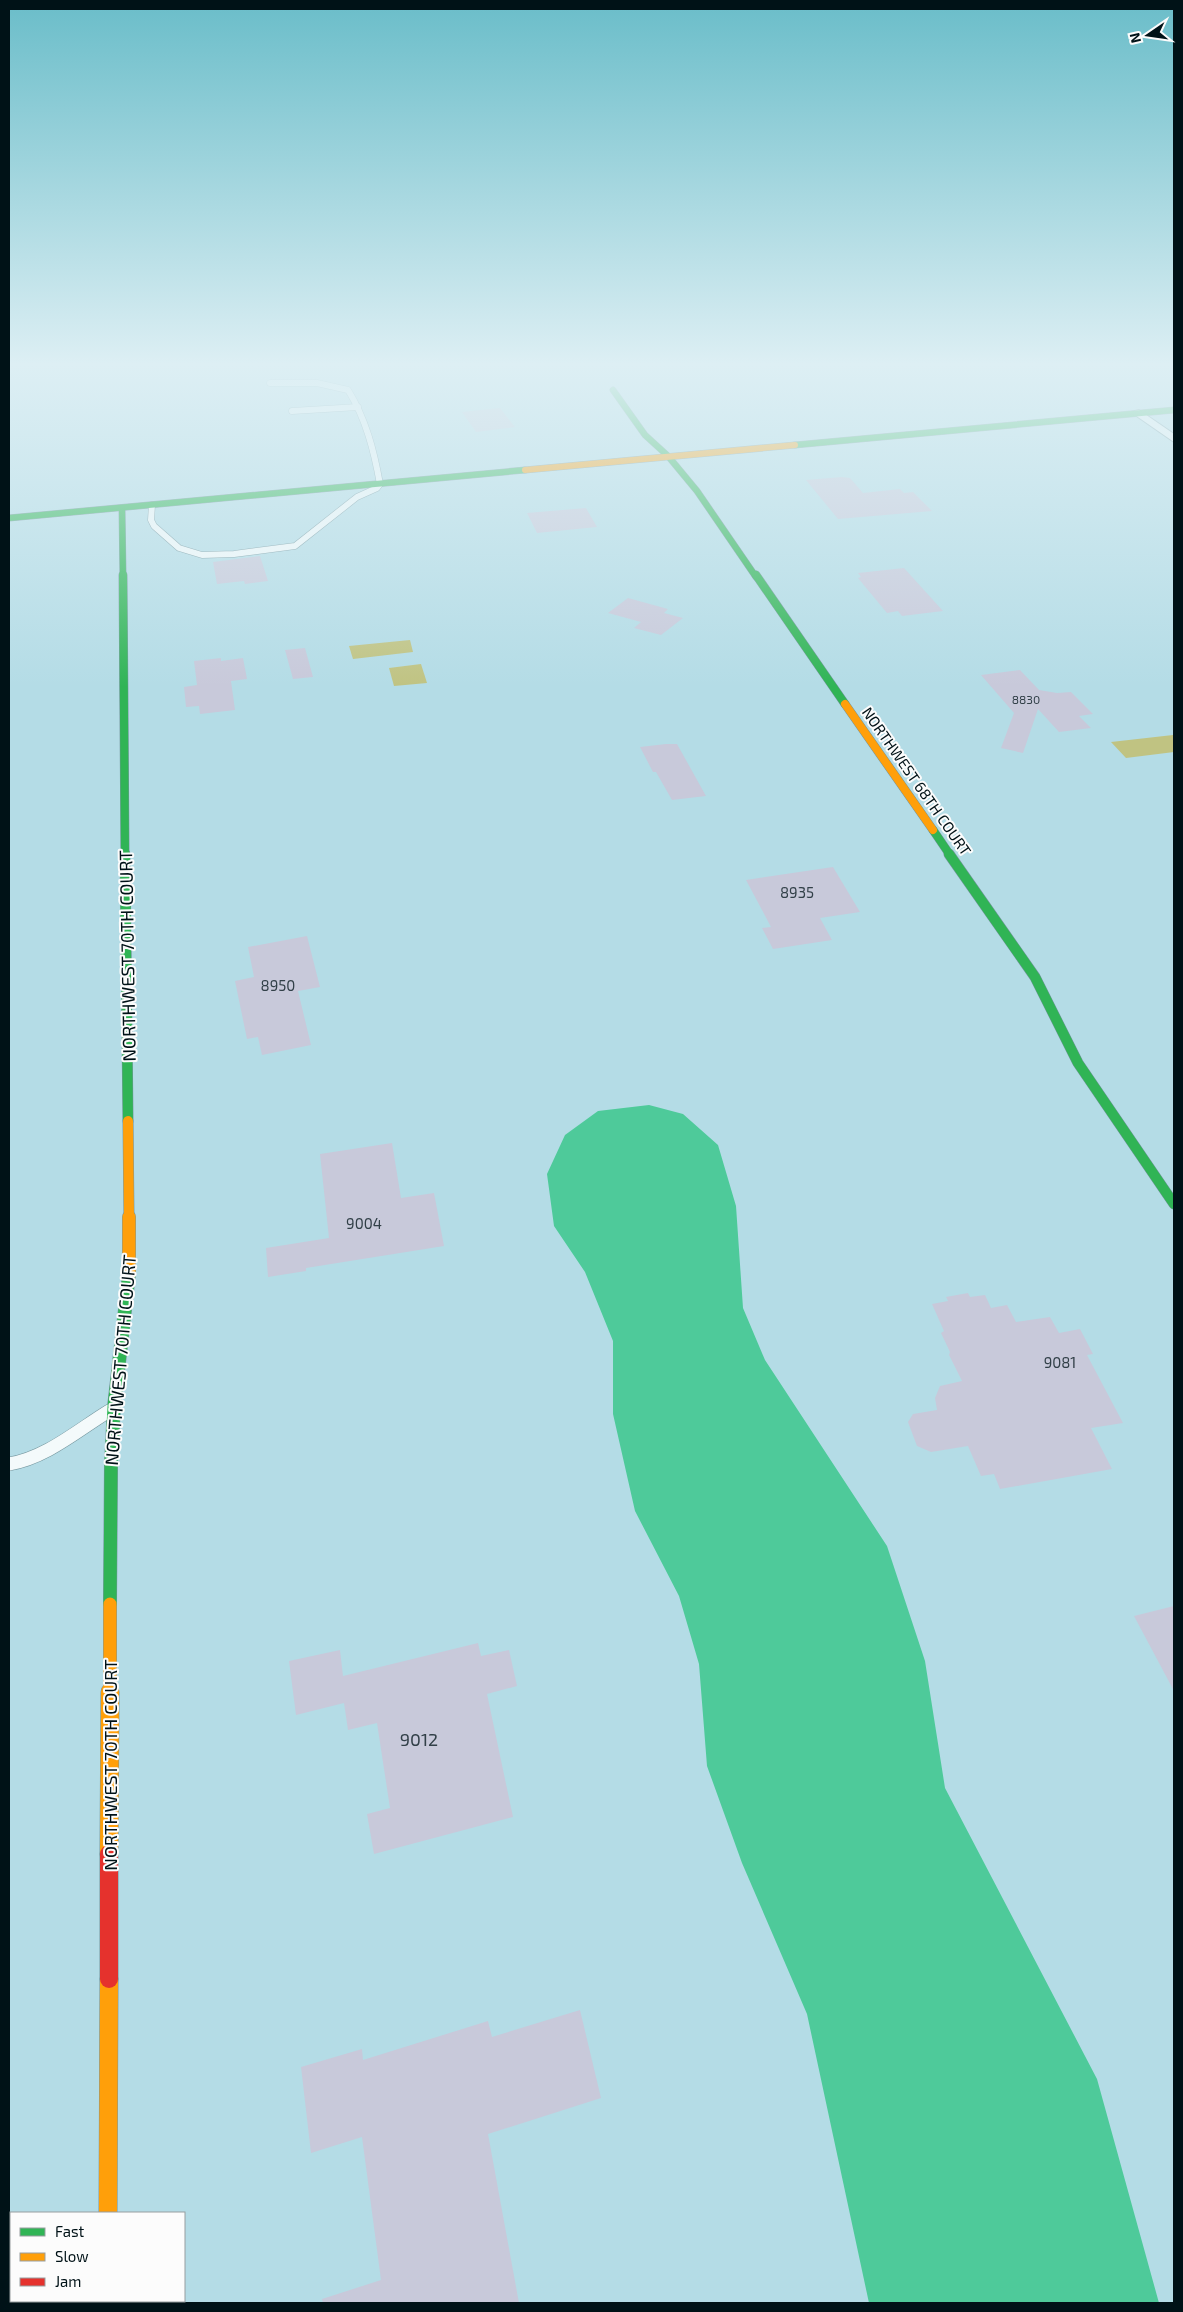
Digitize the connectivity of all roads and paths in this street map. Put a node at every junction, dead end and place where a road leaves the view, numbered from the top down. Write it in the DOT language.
graph roads {
  1 [pos="378,471"];
  2 [pos="515,471"];
  3 [pos="680,471"];
  4 [pos="380,484"];
  5 [pos="152,505"];
  6 [pos="122,508"];
  7 [pos="9,518"];
  8 [pos="1174,1204"];
  9 [pos="114,1407"];
  10 [pos="9,1464"];
  11 [pos="108,2212"];
  1 -- 4 [label="lane"];
  2 -- 4 [label="street"];
  3 -- 8 [label="street, NORTHWEST 68TH COURT"];
  4 -- 5 [label="street"];
  4 -- 5 [label="lane"];
  5 -- 6 [label="street"];
  6 -- 7 [label="street"];
  6 -- 9 [label="street, NORTHWEST 70TH COURT"];
  9 -- 10 [label="lane"];
  9 -- 11 [label="street, NORTHWEST 70TH COURT"];
}
